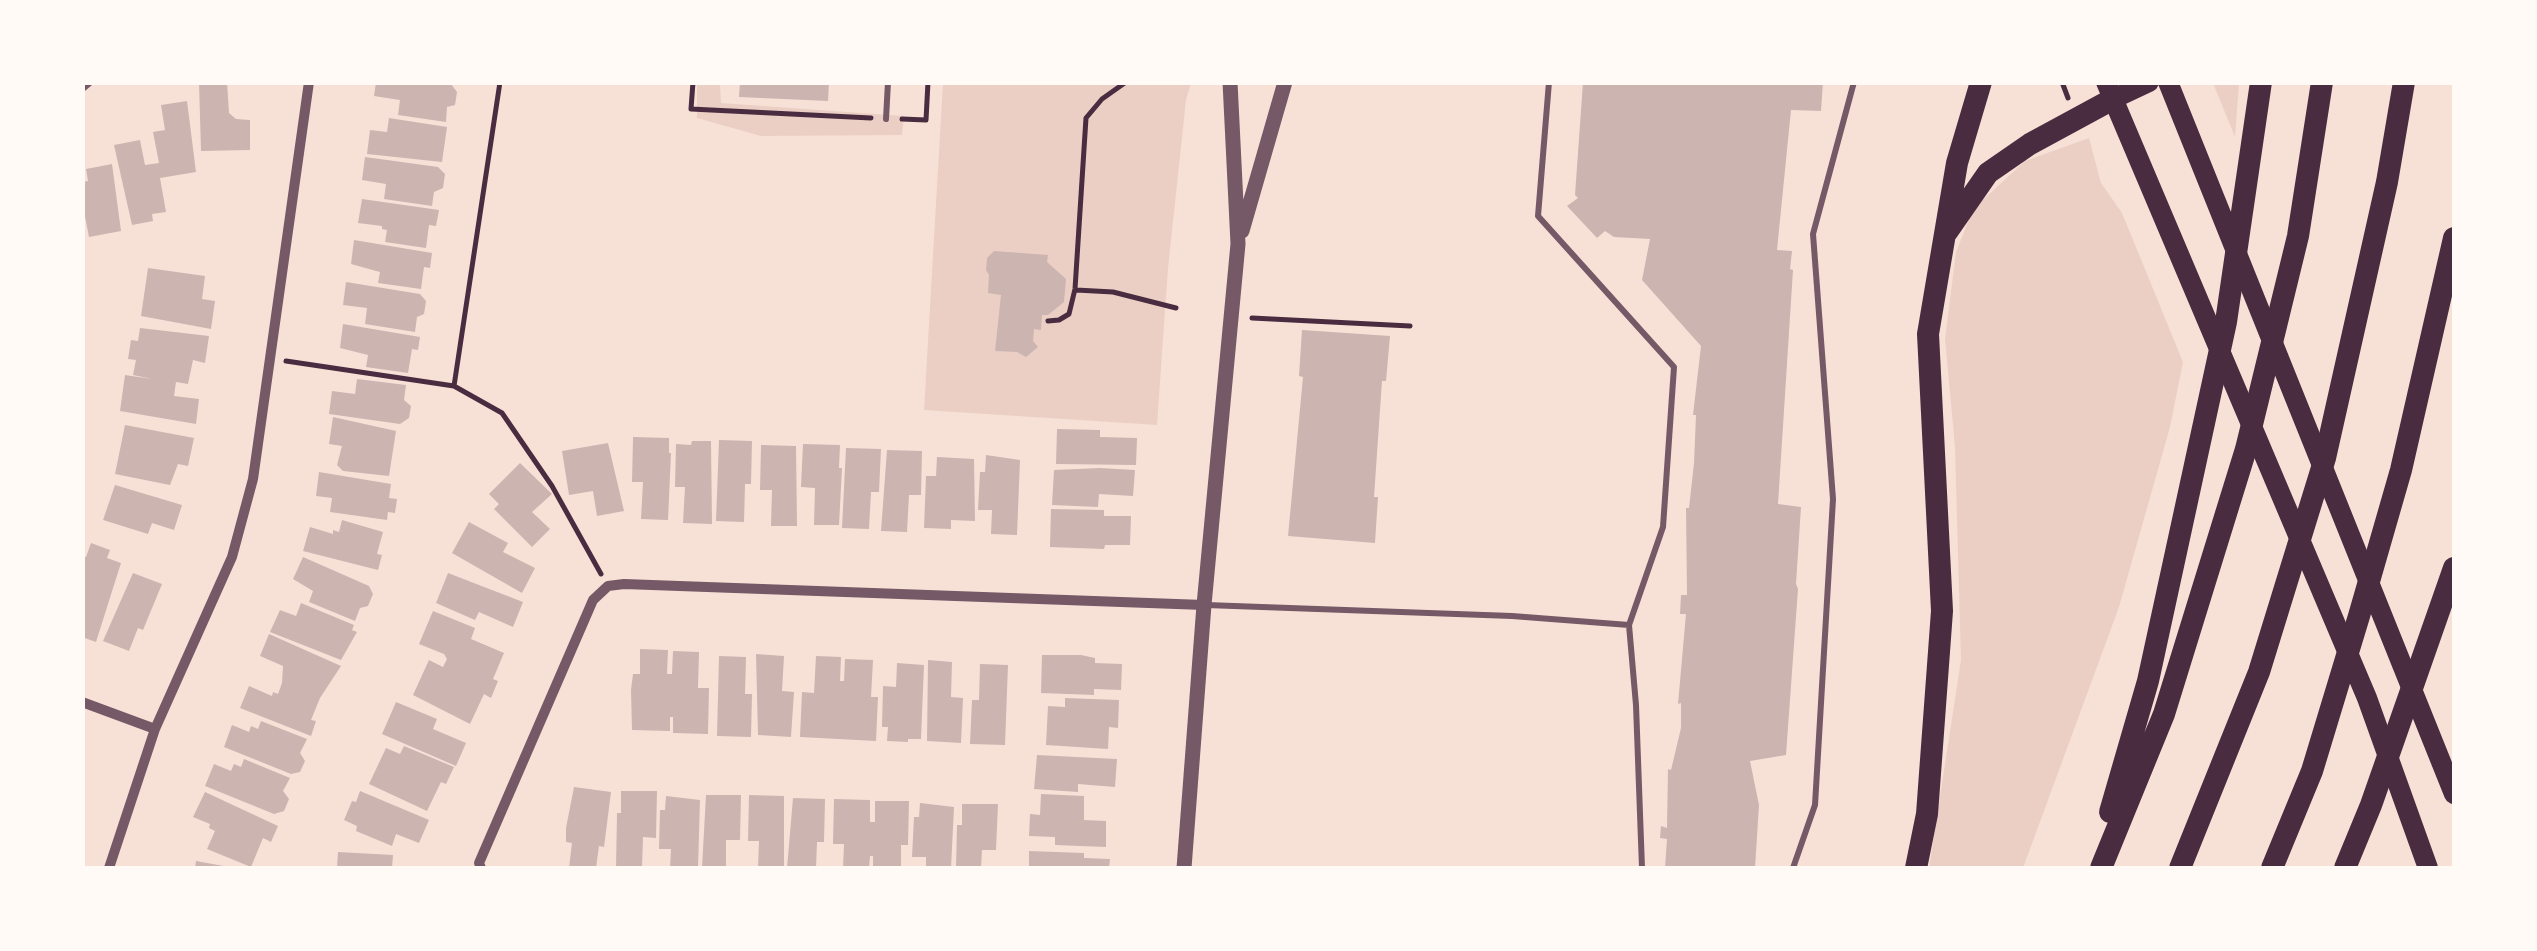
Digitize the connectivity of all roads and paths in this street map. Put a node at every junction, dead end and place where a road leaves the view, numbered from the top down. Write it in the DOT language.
graph roads {
  1 [pos="309,82"];
  2 [pos="500,82"];
  3 [pos="693,82"];
  4 [pos="888,82"];
  5 [pos="928,82"];
  6 [pos="1126,82"];
  7 [pos="1230,82"];
  8 [pos="1285,82"];
  9 [pos="1549,82"];
  10 [pos="1854,82"];
  11 [pos="1981,82"];
  12 [pos="2149,82"];
  13 [pos="2168,82"];
  14 [pos="2260,82"];
  15 [pos="2322,82"];
  16 [pos="2404,82"];
  17 [pos="2110,91"];
  18 [pos="886,118"];
  19 [pos="2454,238"];
  20 [pos="1943,239"];
  21 [pos="1238,244"];
  22 [pos="1075,290"];
  23 [pos="1176,308"];
  24 [pos="1229,318"];
  25 [pos="1048,321"];
  26 [pos="1410,326"];
  27 [pos="268,358"];
  28 [pos="454,386"];
  29 [pos="2454,568"];
  30 [pos="608,586"];
  31 [pos="1204,605"];
  32 [pos="1629,626"];
  33 [pos="82,702"];
  34 [pos="155,729"];
  35 [pos="2454,794"];
  36 [pos="2345,867"];
  37 [pos="109,868"];
  38 [pos="481,868"];
  39 [pos="1184,868"];
  40 [pos="1642,868"];
  41 [pos="1792,868"];
  42 [pos="1916,868"];
  43 [pos="2097,868"];
  44 [pos="2180,868"];
  45 [pos="2272,868"];
  46 [pos="2428,868"];
  1 -- 27 [label="street"];
  2 -- 28 [label="path"];
  3 -- 18 [label="path"];
  4 -- 18 [label="lane"];
  5 -- 18 [label="path"];
  6 -- 22 [label="path"];
  7 -- 21 [label="street"];
  8 -- 21 [label="street"];
  9 -- 32 [label="lane"];
  10 -- 41 [label="lane"];
  11 -- 20 [label="highway"];
  12 -- 17 [label="main road"];
  13 -- 35 [label="main road"];
  14 -- 43 [label="highway"];
  15 -- 43 [label="highway"];
  16 -- 44 [label="highway"];
  17 -- 20 [label="highway"];
  17 -- 46 [label="main road"];
  19 -- 45 [label="highway"];
  20 -- 42 [label="highway"];
  21 -- 24 [label="street"];
  22 -- 23 [label="path"];
  22 -- 25 [label="path"];
  24 -- 26 [label="path"];
  24 -- 31 [label="street"];
  27 -- 28 [label="path"];
  27 -- 34 [label="street"];
  28 -- 30 [label="path"];
  29 -- 36 [label="highway"];
  30 -- 31 [label="street"];
  30 -- 38 [label="street"];
  31 -- 32 [label="lane"];
  31 -- 39 [label="street"];
  32 -- 40 [label="lane"];
  33 -- 34 [label="street"];
  34 -- 37 [label="street"];
}
